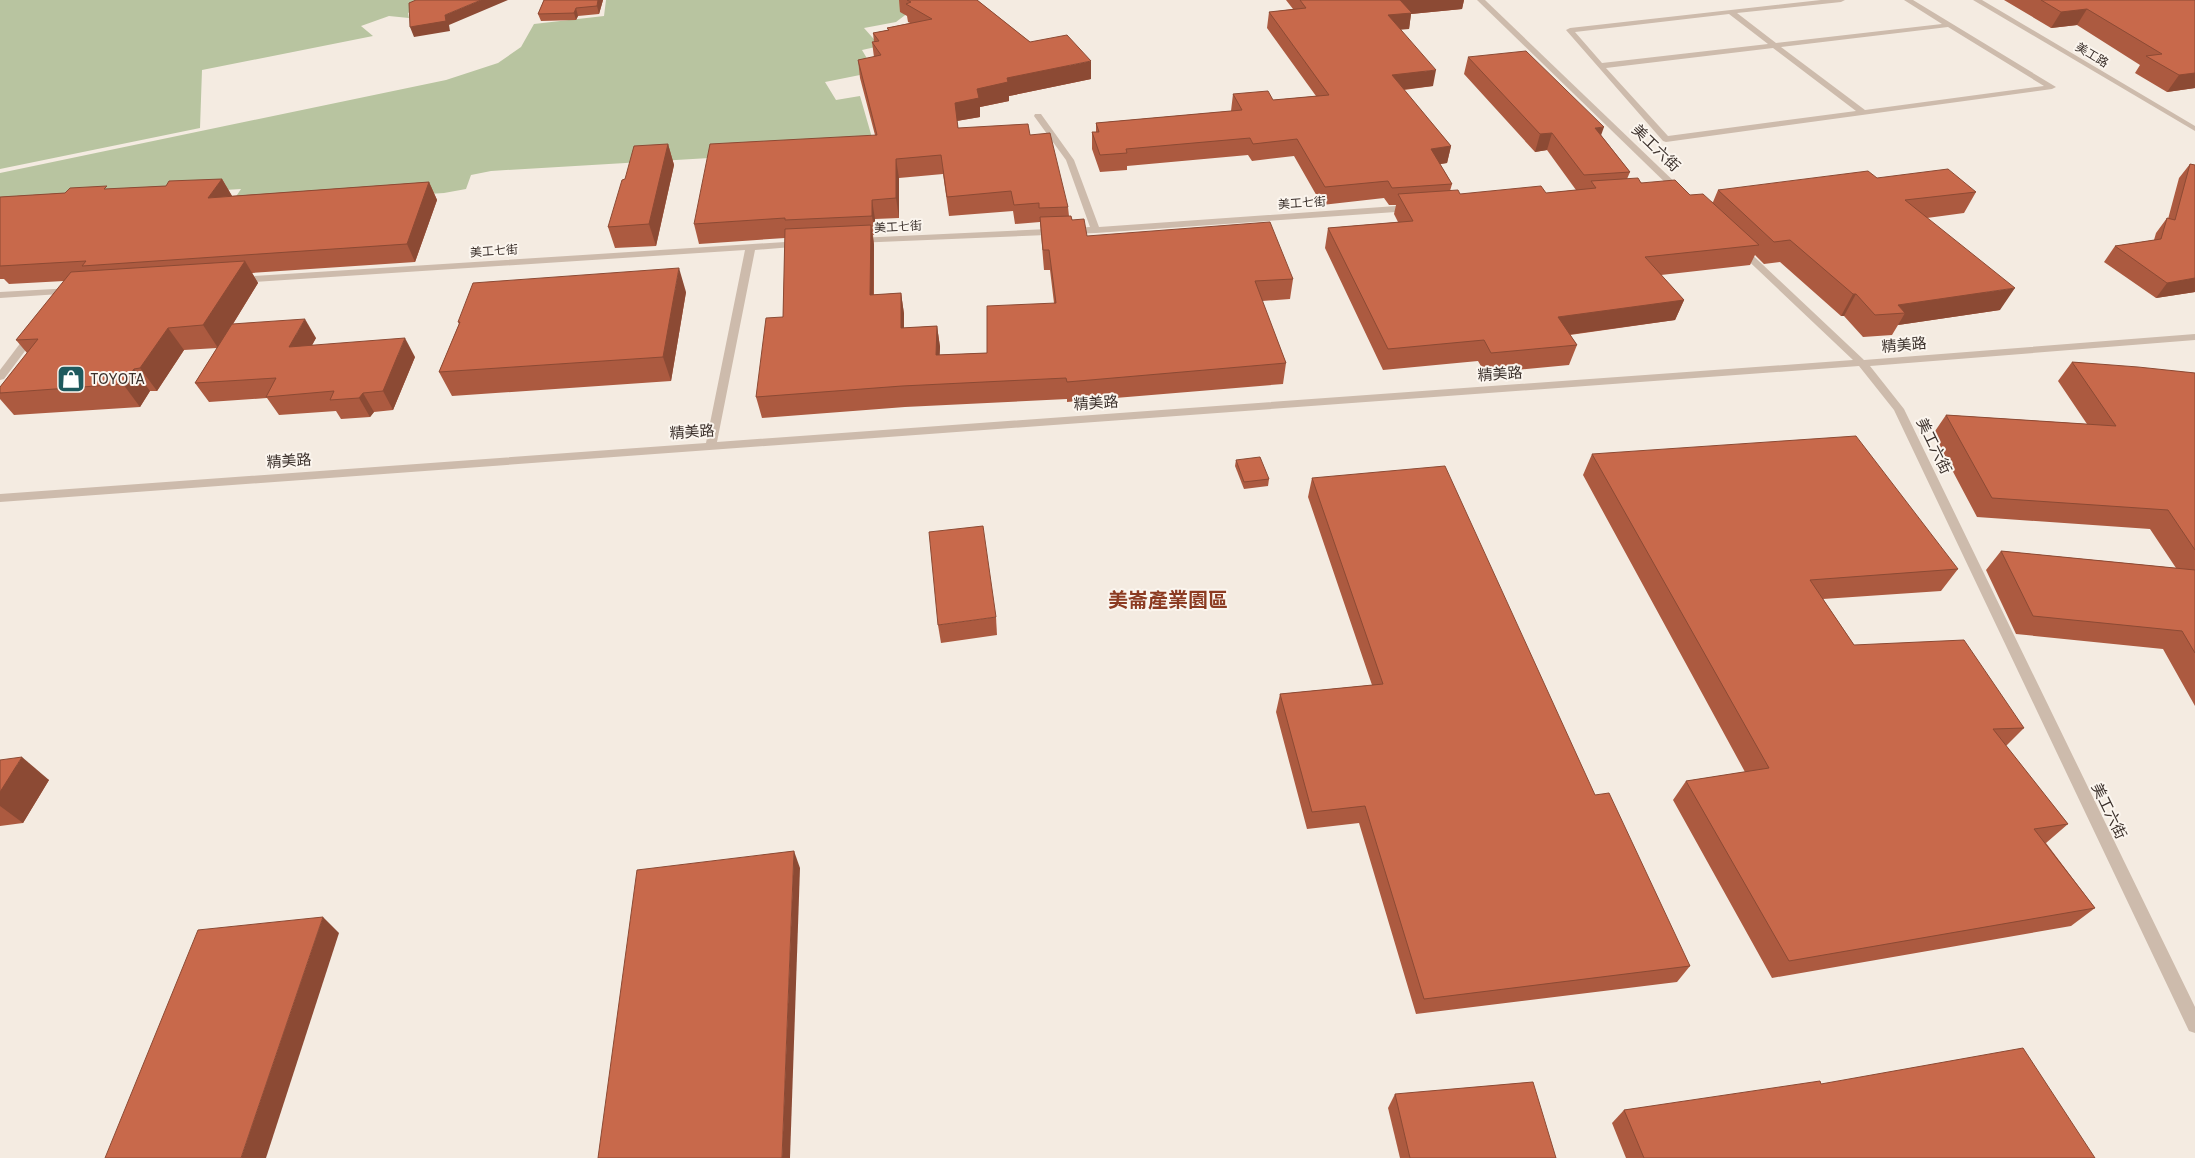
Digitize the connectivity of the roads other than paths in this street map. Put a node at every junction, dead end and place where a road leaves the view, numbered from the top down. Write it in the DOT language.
graph roads {
  1 [pos="1481,0"];
  2 [pos="1841,0"];
  3 [pos="1908,0"];
  4 [pos="1978,0"];
  5 [pos="1730,12"];
  6 [pos="1950,25"];
  7 [pos="1775,46"];
  8 [pos="1600,66"];
  9 [pos="1863,112"];
  10 [pos="1038,116"];
  11 [pos="2195,129"];
  12 [pos="1677,193"];
  13 [pos="1422,208"];
  14 [pos="1096,230"];
  15 [pos="850,242"];
  16 [pos="1734,243"];
  17 [pos="810,244"];
  18 [pos="751,246"];
  19 [pos="234,280"];
  20 [pos="85,290"];
  21 [pos="0,295"];
  22 [pos="42,322"];
  23 [pos="2195,337"];
  24 [pos="1862,364"];
  25 [pos="0,377"];
  26 [pos="711,445"];
  27 [pos="0,498"];
  28 [pos="2195,1024"];
  1 -- 12 [label="street, 美工六街"];
  2 -- 5 [label="street"];
  3 -- 6 [label="street"];
  4 -- 11 [label="street, 美工路"];
  5 -- 7 [label="street"];
  5 -- 8 [label="street"];
  6 -- 7 [label="street"];
  6 -- 9 [label="street"];
  7 -- 8 [label="street"];
  7 -- 9 [label="street"];
  8 -- 9 [label="street"];
  10 -- 14 [label="street"];
  13 -- 14 [label="street, 美工七街"];
  14 -- 15 [label="street, 美工七街"];
  16 -- 24 [label="street, 美工六街"];
  17 -- 18 [label="street, 美工七街"];
  18 -- 19 [label="street, 美工七街"];
  18 -- 26 [label="street"];
  20 -- 21 [label="street"];
  22 -- 25 [label="street"];
  23 -- 24 [label="street, 精美路"];
  24 -- 26 [label="street, 精美路"];
  24 -- 28 [label="street, 美工六街"];
  26 -- 27 [label="street, 精美路"];
}
